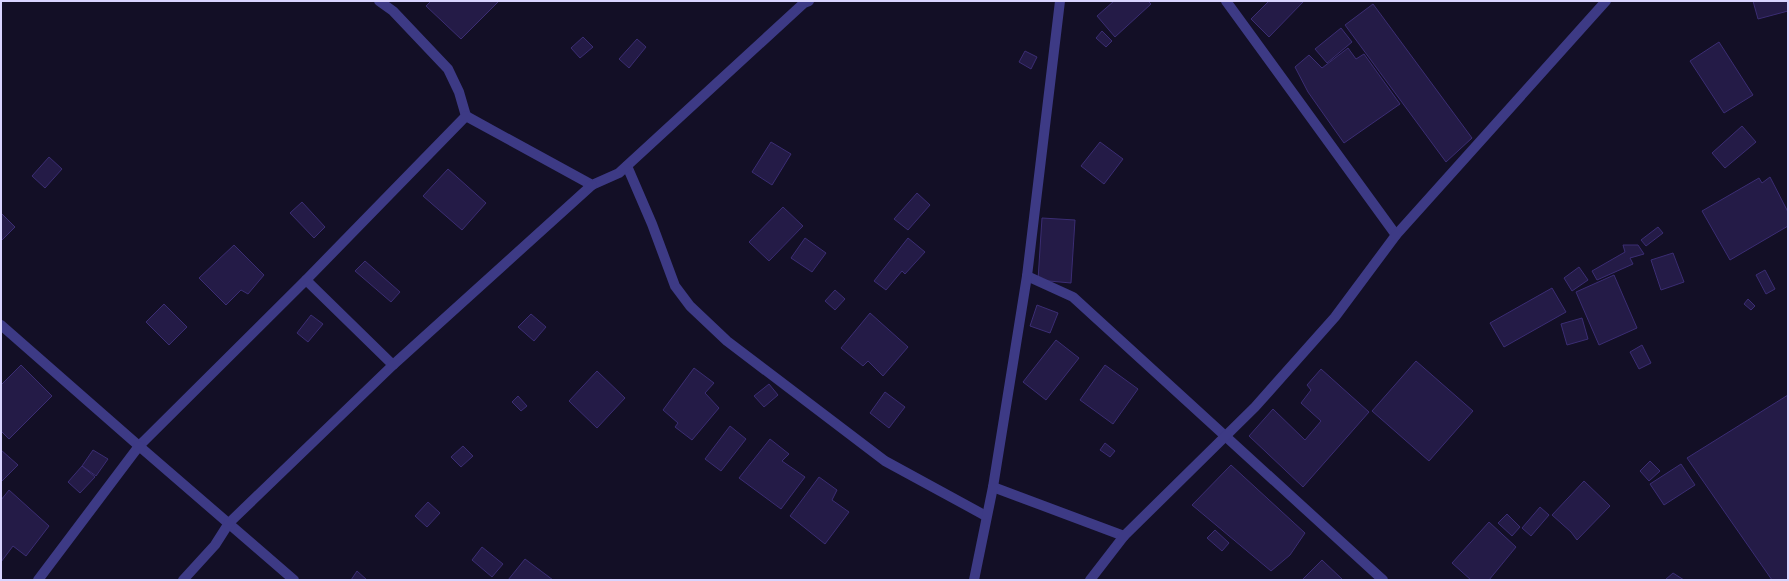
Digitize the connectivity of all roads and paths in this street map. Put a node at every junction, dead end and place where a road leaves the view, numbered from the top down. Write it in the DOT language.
graph roads {
  1 [pos="379,1"];
  2 [pos="1060,1"];
  3 [pos="1226,1"];
  4 [pos="1606,1"];
  5 [pos="804,2"];
  6 [pos="466,116"];
  7 [pos="627,166"];
  8 [pos="592,185"];
  9 [pos="1396,235"];
  10 [pos="1027,276"];
  11 [pos="306,280"];
  12 [pos="1,325"];
  13 [pos="393,365"];
  14 [pos="1226,437"];
  15 [pos="139,446"];
  16 [pos="992,487"];
  17 [pos="986,516"];
  18 [pos="229,523"];
  19 [pos="1124,536"];
  20 [pos="38,580"];
  21 [pos="183,580"];
  22 [pos="294,580"];
  23 [pos="974,580"];
  24 [pos="1090,580"];
  25 [pos="1383,580"];
  1 -- 6 [label="street"];
  2 -- 10 [label="street"];
  3 -- 9 [label="street"];
  4 -- 9 [label="street"];
  5 -- 7 [label="street"];
  6 -- 8 [label="street"];
  6 -- 11 [label="street"];
  7 -- 8 [label="street"];
  7 -- 17 [label="street"];
  8 -- 13 [label="street"];
  9 -- 14 [label="street"];
  10 -- 14 [label="street"];
  10 -- 16 [label="street"];
  11 -- 13 [label="street"];
  11 -- 15 [label="street"];
  12 -- 15 [label="street"];
  13 -- 18 [label="street"];
  14 -- 19 [label="street"];
  14 -- 25 [label="street"];
  15 -- 18 [label="street"];
  15 -- 20 [label="street"];
  16 -- 17 [label="street"];
  16 -- 19 [label="street"];
  17 -- 23 [label="street"];
  18 -- 21 [label="street"];
  18 -- 22 [label="street"];
  19 -- 24 [label="street"];
}
